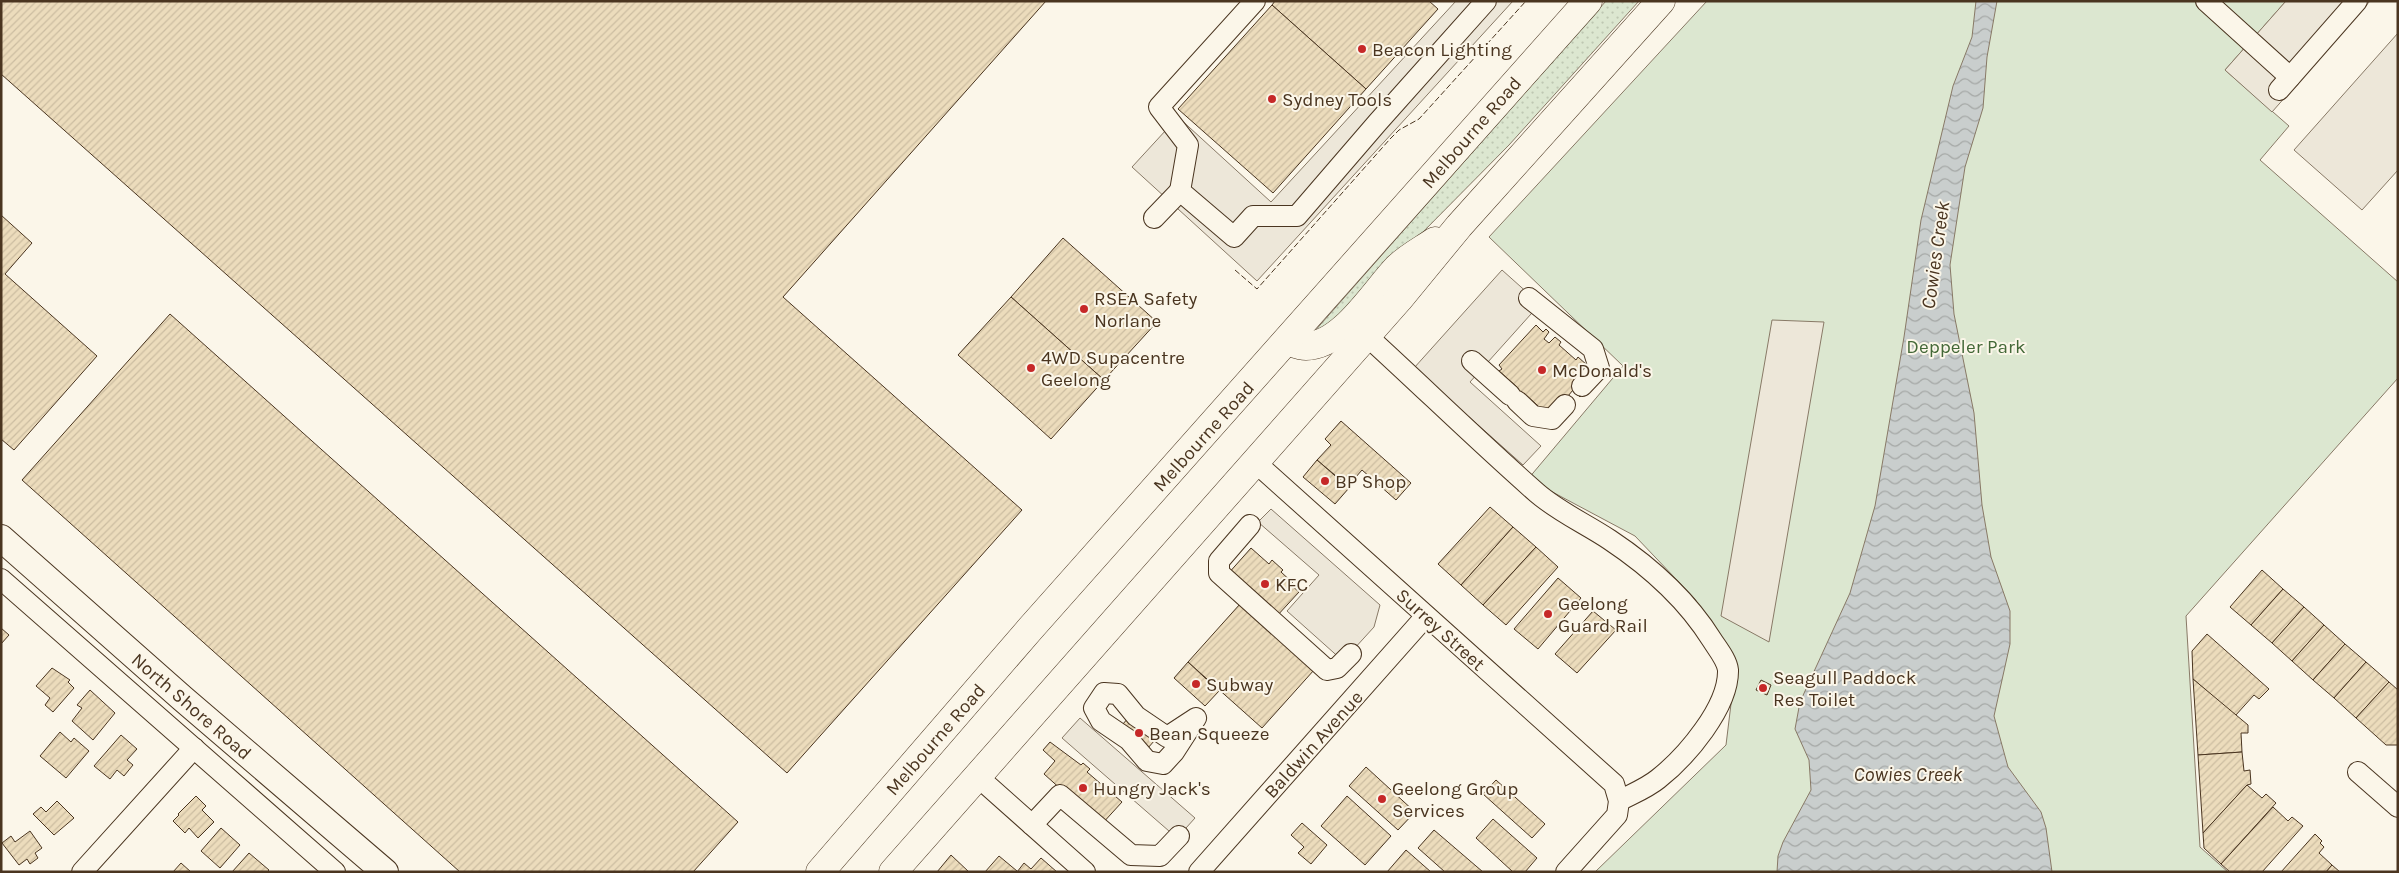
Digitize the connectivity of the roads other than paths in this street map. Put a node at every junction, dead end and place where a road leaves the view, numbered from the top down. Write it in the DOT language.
graph roads {
  1 [pos="1255,1"];
  2 [pos="1486,1"];
  3 [pos="1588,1"];
  4 [pos="1661,1"];
  5 [pos="2206,1"];
  6 [pos="2357,1"];
  7 [pos="1180,191"];
  8 [pos="1154,218"];
  9 [pos="1459,226"];
  10 [pos="1529,298"];
  11 [pos="1367,336"];
  12 [pos="1287,340"];
  13 [pos="1472,361"];
  14 [pos="1255,462"];
  15 [pos="1250,525"];
  16 [pos="1,538"];
  17 [pos="1,579"];
  18 [pos="1426,616"];
  19 [pos="1351,654"];
  20 [pos="1196,718"];
  21 [pos="194,748"];
  22 [pos="2358,772"];
  23 [pos="977,776"];
  24 [pos="1619,801"];
  25 [pos="2398,807"];
  26 [pos="1032,825"];
  27 [pos="1179,836"];
  28 [pos="82,872"];
  29 [pos="335,872"];
  30 [pos="385,872"];
  31 [pos="820,872"];
  32 [pos="893,872"];
  33 [pos="1085,872"];
  34 [pos="1199,872"];
  35 [pos="1566,872"];
  1 -- 7 [label="street"];
  2 -- 7 [label="street"];
  3 -- 12 [label="highway, Melbourne Road"];
  4 -- 9 [label="highway"];
  5 -- 6 [label="street"];
  7 -- 8 [label="street"];
  9 -- 11 [label="highway"];
  9 -- 12 [label="highway"];
  10 -- 13 [label="street"];
  11 -- 14 [label="highway"];
  11 -- 24 [label="street"];
  12 -- 31 [label="highway, Melbourne Road"];
  14 -- 18 [label="street, Surrey Street"];
  14 -- 23 [label="highway"];
  15 -- 19 [label="street"];
  16 -- 30 [label="main road, North Shore Road"];
  17 -- 21 [label="street, North Shore Road"];
  18 -- 24 [label="street, Surrey Street"];
  18 -- 34 [label="street, Baldwin Avenue"];
  20 -- 20 [label="street"];
  21 -- 28 [label="street"];
  21 -- 29 [label="street, North Shore Road"];
  22 -- 25 [label="street"];
  23 -- 26 [label="street"];
  23 -- 32 [label="highway"];
  24 -- 35 [label="street"];
  26 -- 27 [label="street"];
  26 -- 33 [label="street"];
}
